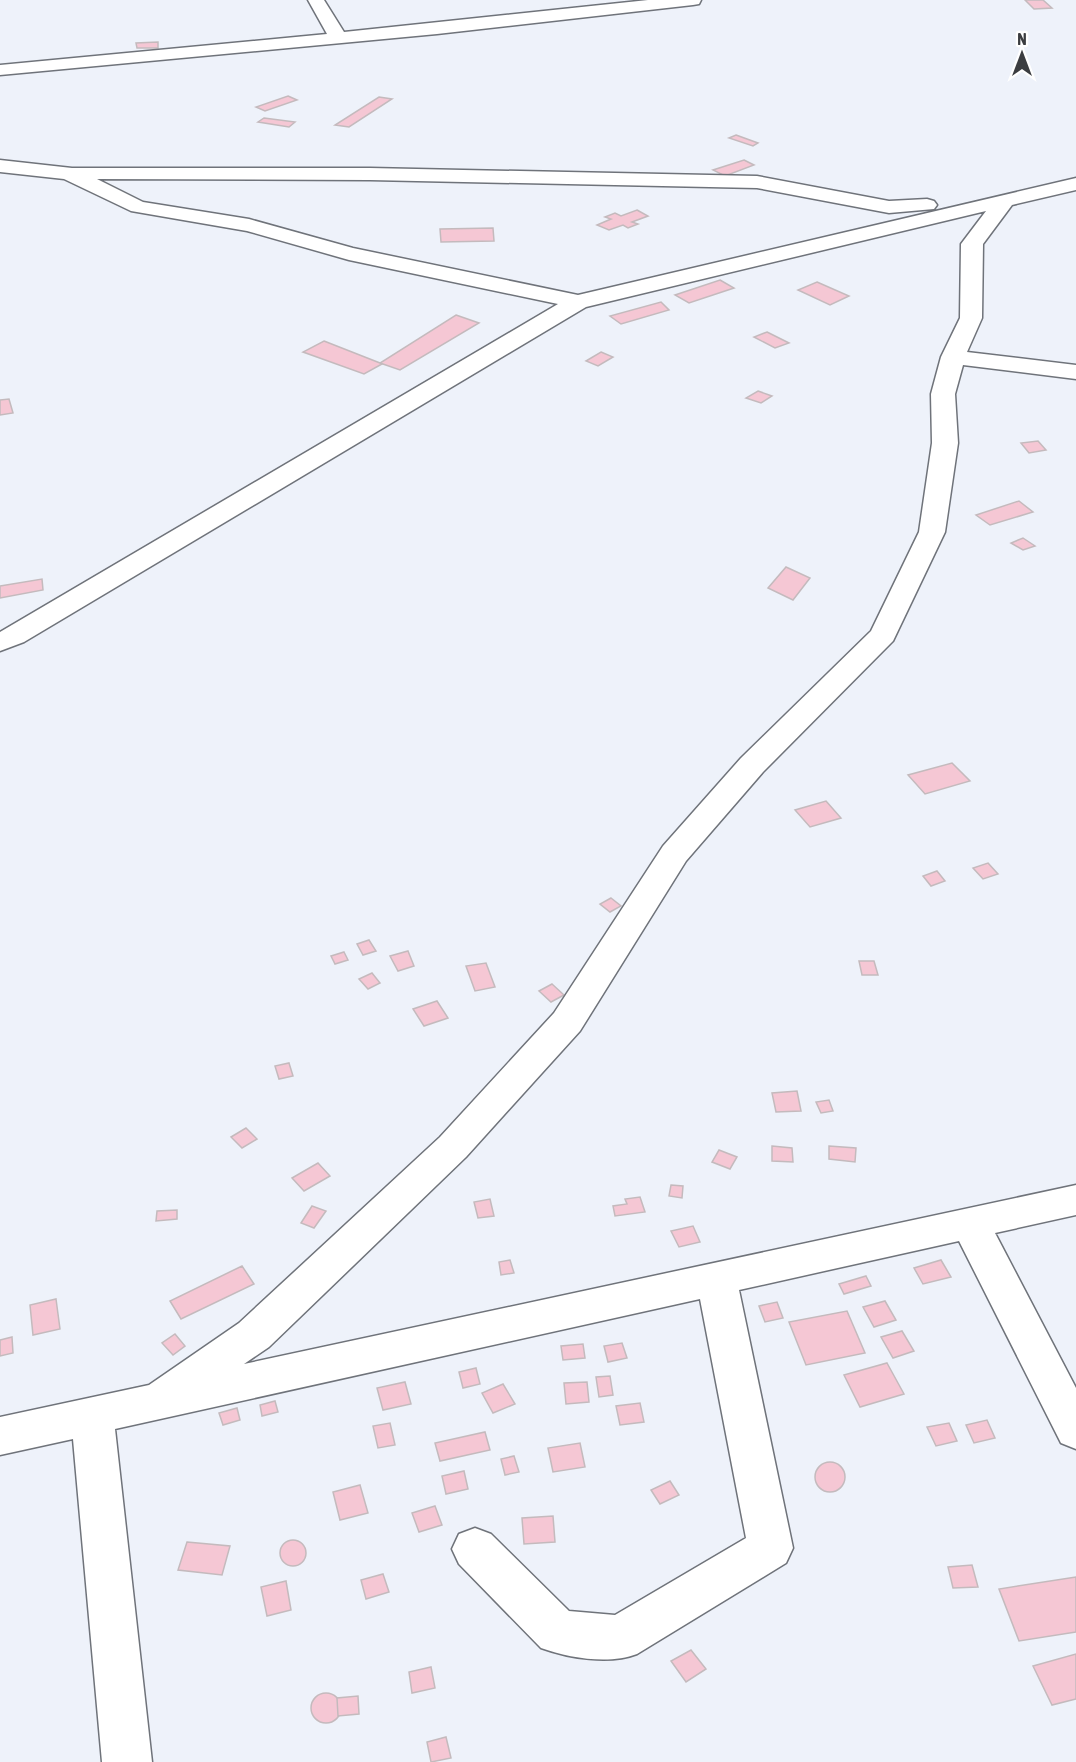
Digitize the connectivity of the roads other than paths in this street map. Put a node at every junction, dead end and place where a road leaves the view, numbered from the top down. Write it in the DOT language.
graph roads {
  1 [pos="316,0"];
  2 [pos="693,0"];
  3 [pos="338,38"];
  4 [pos="0,70"];
  5 [pos="0,166"];
  6 [pos="68,173"];
  7 [pos="1076,184"];
  8 [pos="1005,201"];
  9 [pos="1076,202"];
  10 [pos="578,302"];
  11 [pos="953,357"];
  12 [pos="1076,372"];
  13 [pos="0,642"];
  14 [pos="1076,1200"];
  15 [pos="970,1224"];
  16 [pos="717,1280"];
  17 [pos="161,1400"];
  18 [pos="92,1415"];
  19 [pos="1076,1430"];
  20 [pos="0,1436"];
  21 [pos="475,1549"];
  22 [pos="127,1762"];
  1 -- 3 [label="street"];
  2 -- 3 [label="street"];
  3 -- 4 [label="street"];
  5 -- 6 [label="street"];
  6 -- 8 [label="street"];
  6 -- 10 [label="street"];
  7 -- 8 [label="street"];
  8 -- 9 [label="street"];
  8 -- 10 [label="street"];
  8 -- 11 [label="street"];
  10 -- 13 [label="street"];
  11 -- 12 [label="street"];
  11 -- 17 [label="street"];
  14 -- 15 [label="street"];
  15 -- 16 [label="street"];
  15 -- 19 [label="street"];
  16 -- 17 [label="street"];
  16 -- 21 [label="street"];
  17 -- 18 [label="street"];
  18 -- 20 [label="street"];
  18 -- 22 [label="street"];
}
